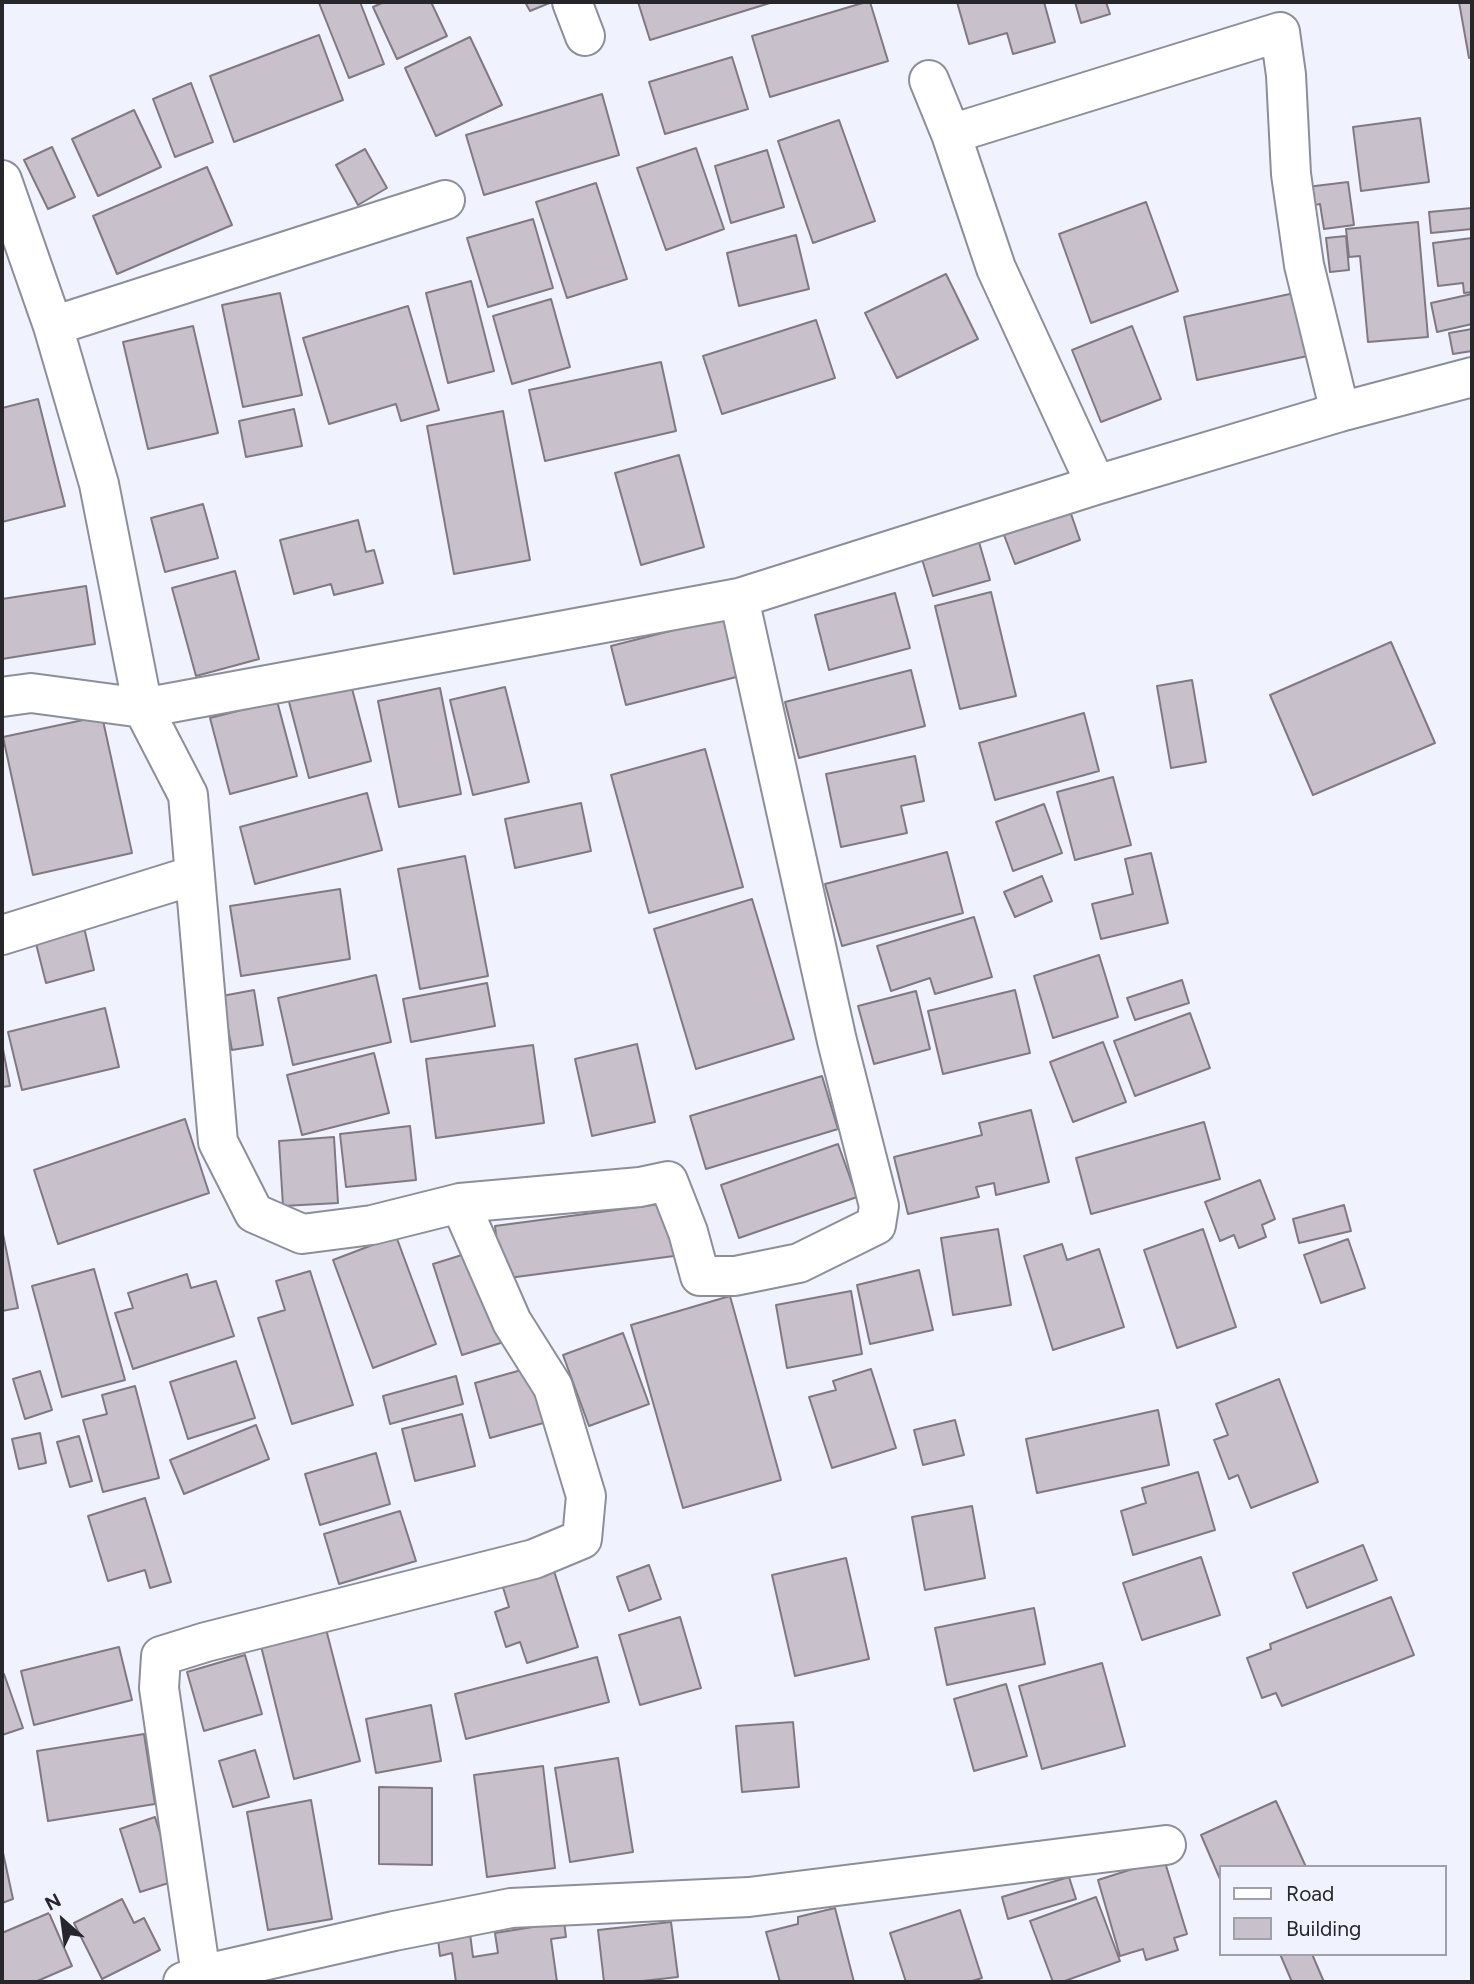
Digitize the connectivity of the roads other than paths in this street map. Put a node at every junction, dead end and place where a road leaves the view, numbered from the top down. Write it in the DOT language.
graph roads {
  1 [pos="929,80"];
  2 [pos="951,134"];
  3 [pos="2,180"];
  4 [pos="445,200"];
  5 [pos="53,326"];
  6 [pos="1472,377"];
  7 [pos="1340,412"];
  8 [pos="1096,485"];
  9 [pos="739,598"];
  10 [pos="2,697"];
  11 [pos="143,708"];
  12 [pos="195,875"];
  13 [pos="2,935"];
  14 [pos="460,1203"];
  15 [pos="1166,1846"];
  16 [pos="192,1978"];
  1 -- 2 [label="street"];
  2 -- 7 [label="street"];
  2 -- 8 [label="street"];
  3 -- 5 [label="street"];
  4 -- 5 [label="street"];
  5 -- 11 [label="street"];
  6 -- 7 [label="street"];
  7 -- 8 [label="street"];
  8 -- 9 [label="street"];
  9 -- 11 [label="street"];
  9 -- 14 [label="street"];
  10 -- 11 [label="street"];
  11 -- 12 [label="street"];
  12 -- 13 [label="street"];
  12 -- 14 [label="street"];
  14 -- 16 [label="street"];
  15 -- 16 [label="street"];
}
